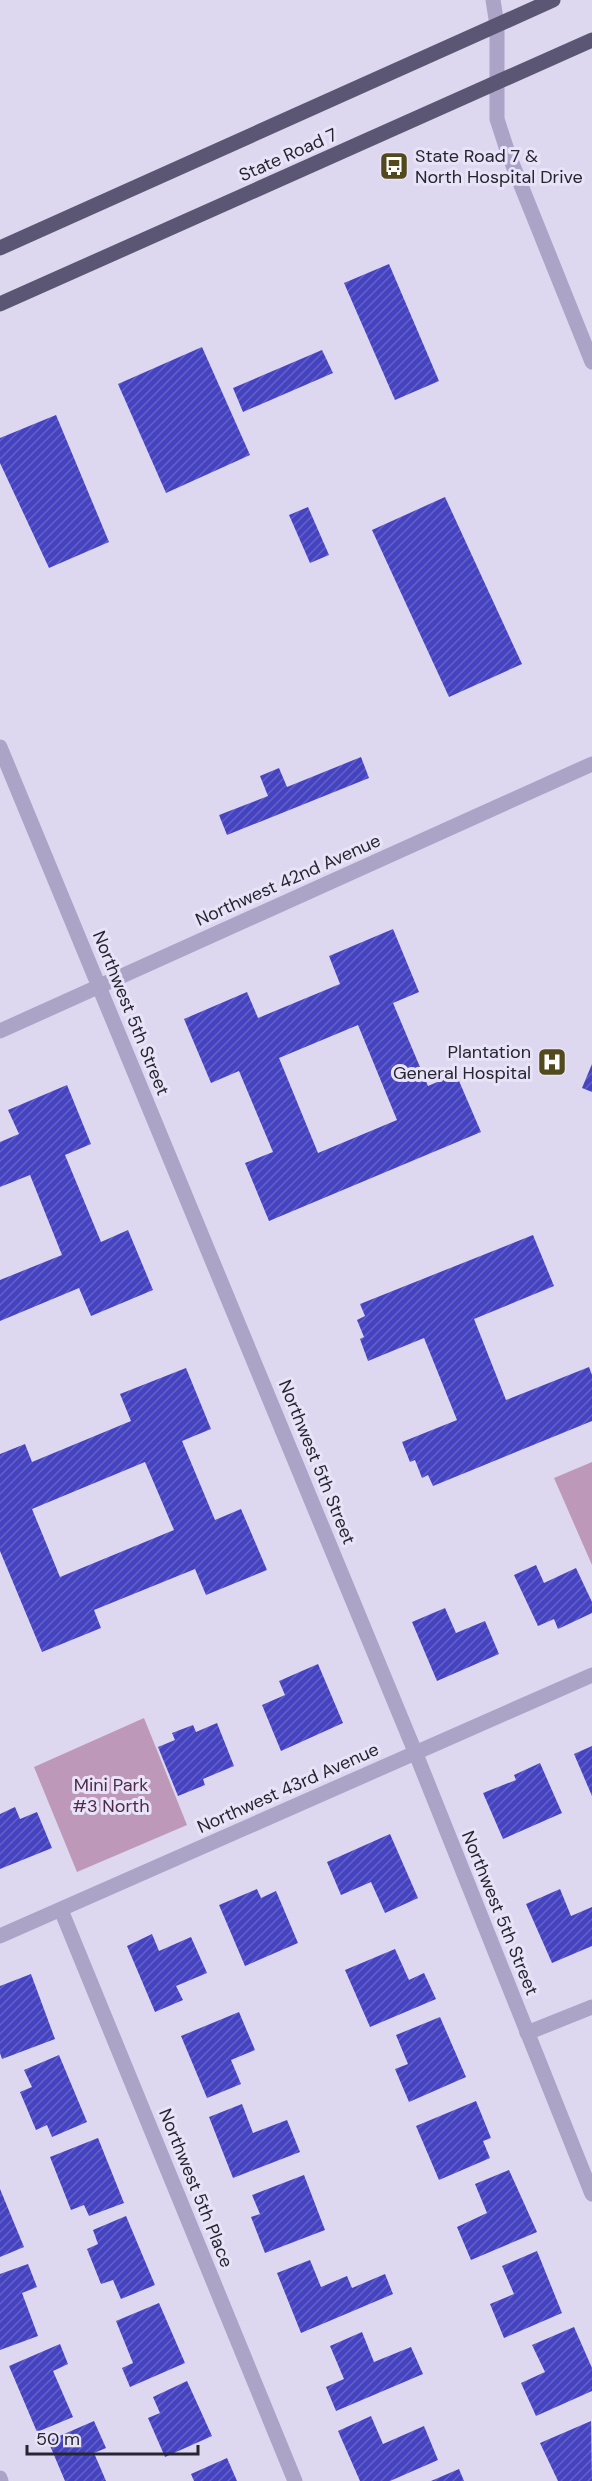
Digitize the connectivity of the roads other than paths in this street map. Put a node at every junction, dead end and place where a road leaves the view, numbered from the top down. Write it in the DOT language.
graph roads {
  1 [pos="493,0"];
  2 [pos="553,0"];
  3 [pos="497,25"];
  4 [pos="592,40"];
  5 [pos="496,83"];
  6 [pos="0,248"];
  7 [pos="0,304"];
  8 [pos="592,362"];
  9 [pos="0,747"];
  10 [pos="592,764"];
  11 [pos="99,986"];
  12 [pos="0,1031"];
  13 [pos="592,1674"];
  14 [pos="416,1754"];
  15 [pos="61,1910"];
  16 [pos="0,1936"];
  17 [pos="592,2007"];
  18 [pos="527,2033"];
  19 [pos="592,2194"];
  20 [pos="295,2481"];
  1 -- 3 [label="street"];
  2 -- 3 [label="main road, State Road 7"];
  3 -- 5 [label="street"];
  3 -- 6 [label="main road, State Road 7"];
  4 -- 5 [label="main road, State Road 7"];
  5 -- 7 [label="main road, State Road 7"];
  5 -- 8 [label="street"];
  9 -- 11 [label="street, Northwest 5th Street"];
  10 -- 11 [label="street, Northwest 42nd Avenue"];
  11 -- 12 [label="street, Northwest 42nd Avenue"];
  11 -- 14 [label="street, Northwest 5th Street"];
  13 -- 14 [label="street, Northwest 43rd Avenue"];
  14 -- 15 [label="street, Northwest 43rd Avenue"];
  14 -- 18 [label="street, Northwest 5th Street"];
  15 -- 16 [label="street, Northwest 43rd Avenue"];
  15 -- 20 [label="street, Northwest 5th Place"];
  17 -- 18 [label="street"];
  18 -- 19 [label="street, Northwest 5th Street"];
}
